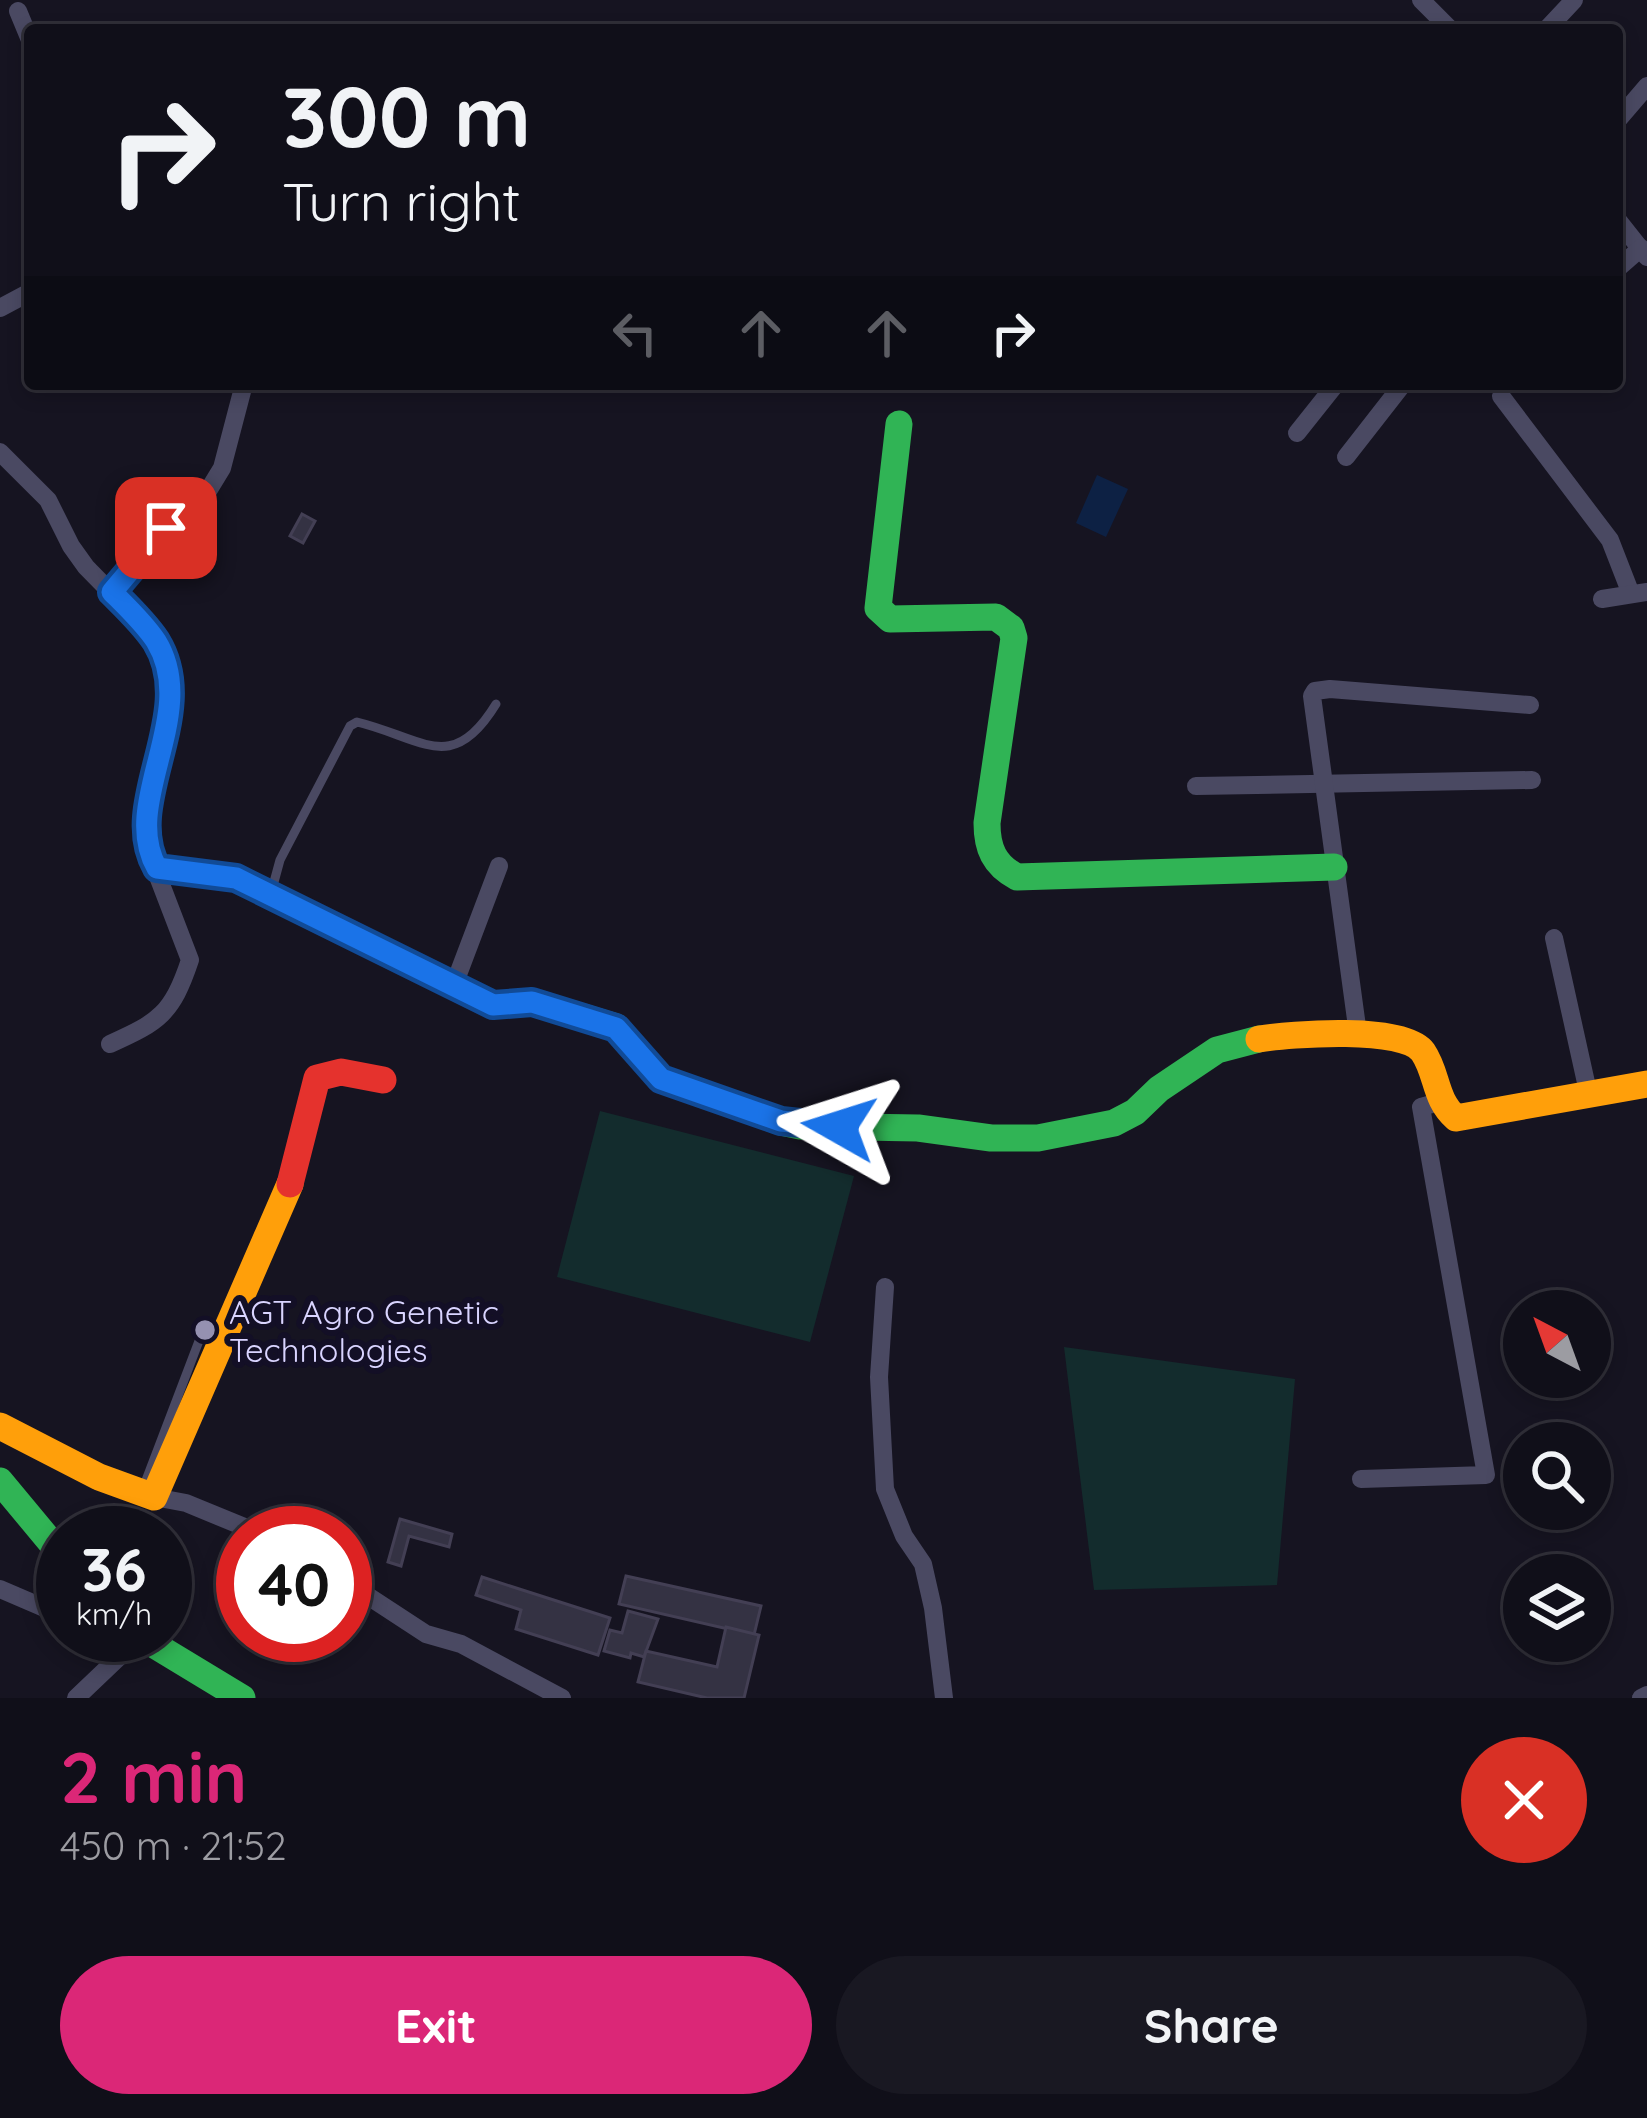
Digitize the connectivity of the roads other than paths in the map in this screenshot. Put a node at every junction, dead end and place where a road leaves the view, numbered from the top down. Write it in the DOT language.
graph roads {
  1 [pos="1421,0"];
  2 [pos="1574,0"];
  3 [pos="18,11"];
  4 [pos="1445,24"];
  5 [pos="1552,24"];
  6 [pos="24,26"];
  7 [pos="1647,86"];
  8 [pos="1623,114"];
  9 [pos="1623,227"];
  10 [pos="1644,253"];
  11 [pos="242,390"];
  12 [pos="1331,390"];
  13 [pos="1398,390"];
  14 [pos="1501,396"];
  15 [pos="899,424"];
  16 [pos="1298,433"];
  17 [pos="0,452"];
  18 [pos="1346,457"];
  19 [pos="112,592"];
  20 [pos="1639,593"];
  21 [pos="1602,598"];
  22 [pos="496,704"];
  23 [pos="1530,705"];
  24 [pos="1532,780"];
  25 [pos="1322,782"];
  26 [pos="1196,785"];
  27 [pos="499,866"];
  28 [pos="1334,867"];
  29 [pos="157,868"];
  30 [pos="271,893"];
  31 [pos="1554,938"];
  32 [pos="454,985"];
  33 [pos="1358,1034"];
  34 [pos="110,1045"];
  35 [pos="383,1080"];
  36 [pos="1647,1084"];
  37 [pos="1589,1096"];
  38 [pos="1439,1102"];
  39 [pos="885,1286"];
  40 [pos="202,1333"];
  41 [pos="0,1426"];
  42 [pos="1361,1479"];
  43 [pos="0,1481"];
  44 [pos="147,1495"];
  45 [pos="216,1515"];
  46 [pos="36,1524"];
  47 [pos="0,1589"];
  48 [pos="372,1599"];
  49 [pos="36,1604"];
  50 [pos="113,1662"];
  51 [pos="182,1662"];
  52 [pos="76,1698"];
  53 [pos="242,1698"];
  54 [pos="562,1698"];
  55 [pos="944,1698"];
  1 -- 4 [label="street"];
  2 -- 5 [label="street"];
  3 -- 6 [label="street"];
  7 -- 8 [label="street"];
  9 -- 10 [label="street"];
  11 -- 19 [label="street"];
  12 -- 16 [label="street"];
  13 -- 18 [label="street"];
  14 -- 20 [label="street"];
  15 -- 28 [label="street"];
  17 -- 19 [label="street"];
  19 -- 29 [label="street"];
  20 -- 21 [label="street"];
  22 -- 30 [label="lane"];
  23 -- 25 [label="street"];
  24 -- 25 [label="street"];
  25 -- 26 [label="street"];
  25 -- 28 [label="street"];
  27 -- 32 [label="street"];
  28 -- 33 [label="street"];
  29 -- 30 [label="street"];
  29 -- 34 [label="street"];
  30 -- 32 [label="street"];
  31 -- 37 [label="street"];
  32 -- 33 [label="street"];
  33 -- 38 [label="street"];
  35 -- 44 [label="street"];
  36 -- 37 [label="street"];
  37 -- 38 [label="street"];
  38 -- 42 [label="street"];
  39 -- 55 [label="street"];
  40 -- 44 [label="lane"];
  41 -- 44 [label="street"];
  43 -- 46 [label="street"];
  44 -- 45 [label="street"];
  47 -- 49 [label="street"];
  48 -- 54 [label="street"];
  50 -- 52 [label="street"];
  51 -- 53 [label="street"];
}
